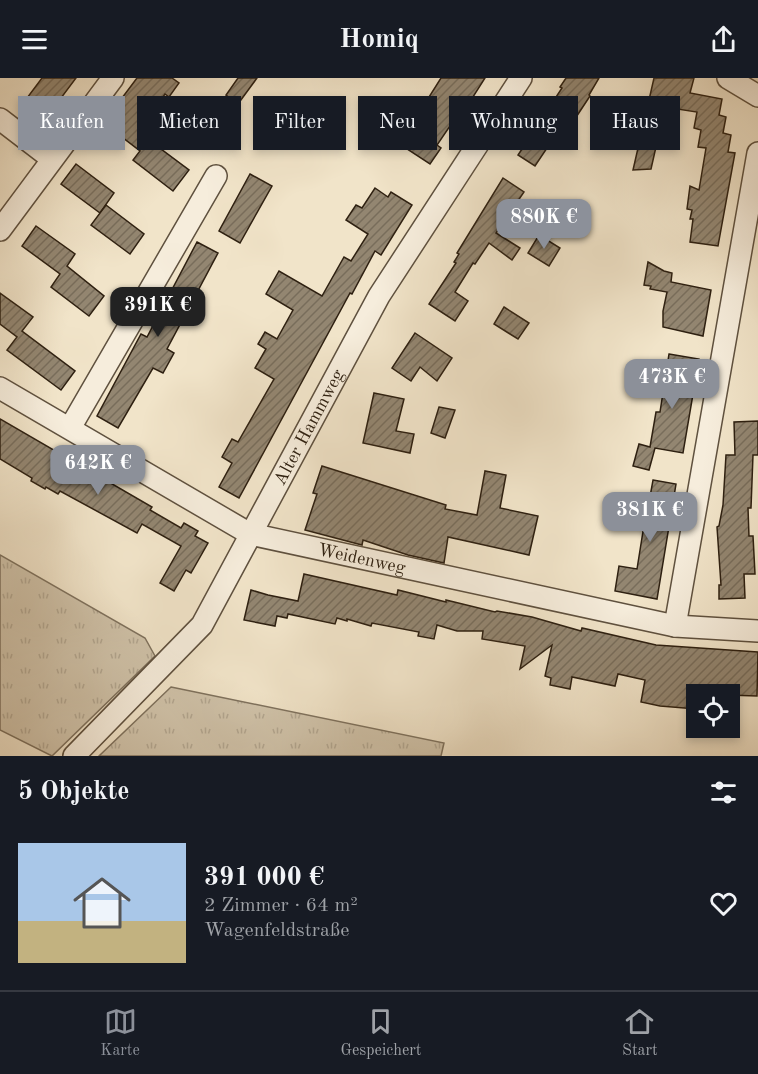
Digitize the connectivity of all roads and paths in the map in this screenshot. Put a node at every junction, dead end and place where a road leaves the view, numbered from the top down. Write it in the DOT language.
graph roads {
  1 [pos="113,78"];
  2 [pos="521,78"];
  3 [pos="728,78"];
  4 [pos="758,96"];
  5 [pos="0,119"];
  6 [pos="758,153"];
  7 [pos="52,159"];
  8 [pos="216,176"];
  9 [pos="0,230"];
  10 [pos="0,388"];
  11 [pos="70,428"];
  12 [pos="250,534"];
  13 [pos="675,626"];
  14 [pos="758,631"];
  15 [pos="74,756"];
  1 -- 7 [label="street"];
  2 -- 12 [label="street, Alter Hammweg"];
  3 -- 4 [label="street"];
  5 -- 7 [label="street"];
  6 -- 13 [label="street"];
  7 -- 9 [label="street"];
  8 -- 11 [label="street"];
  10 -- 11 [label="street, Weidenweg"];
  11 -- 12 [label="street, Weidenweg"];
  12 -- 13 [label="street, Weidenweg"];
  12 -- 15 [label="street, Alter Hammweg"];
  13 -- 14 [label="street, Weidenweg"];
}
